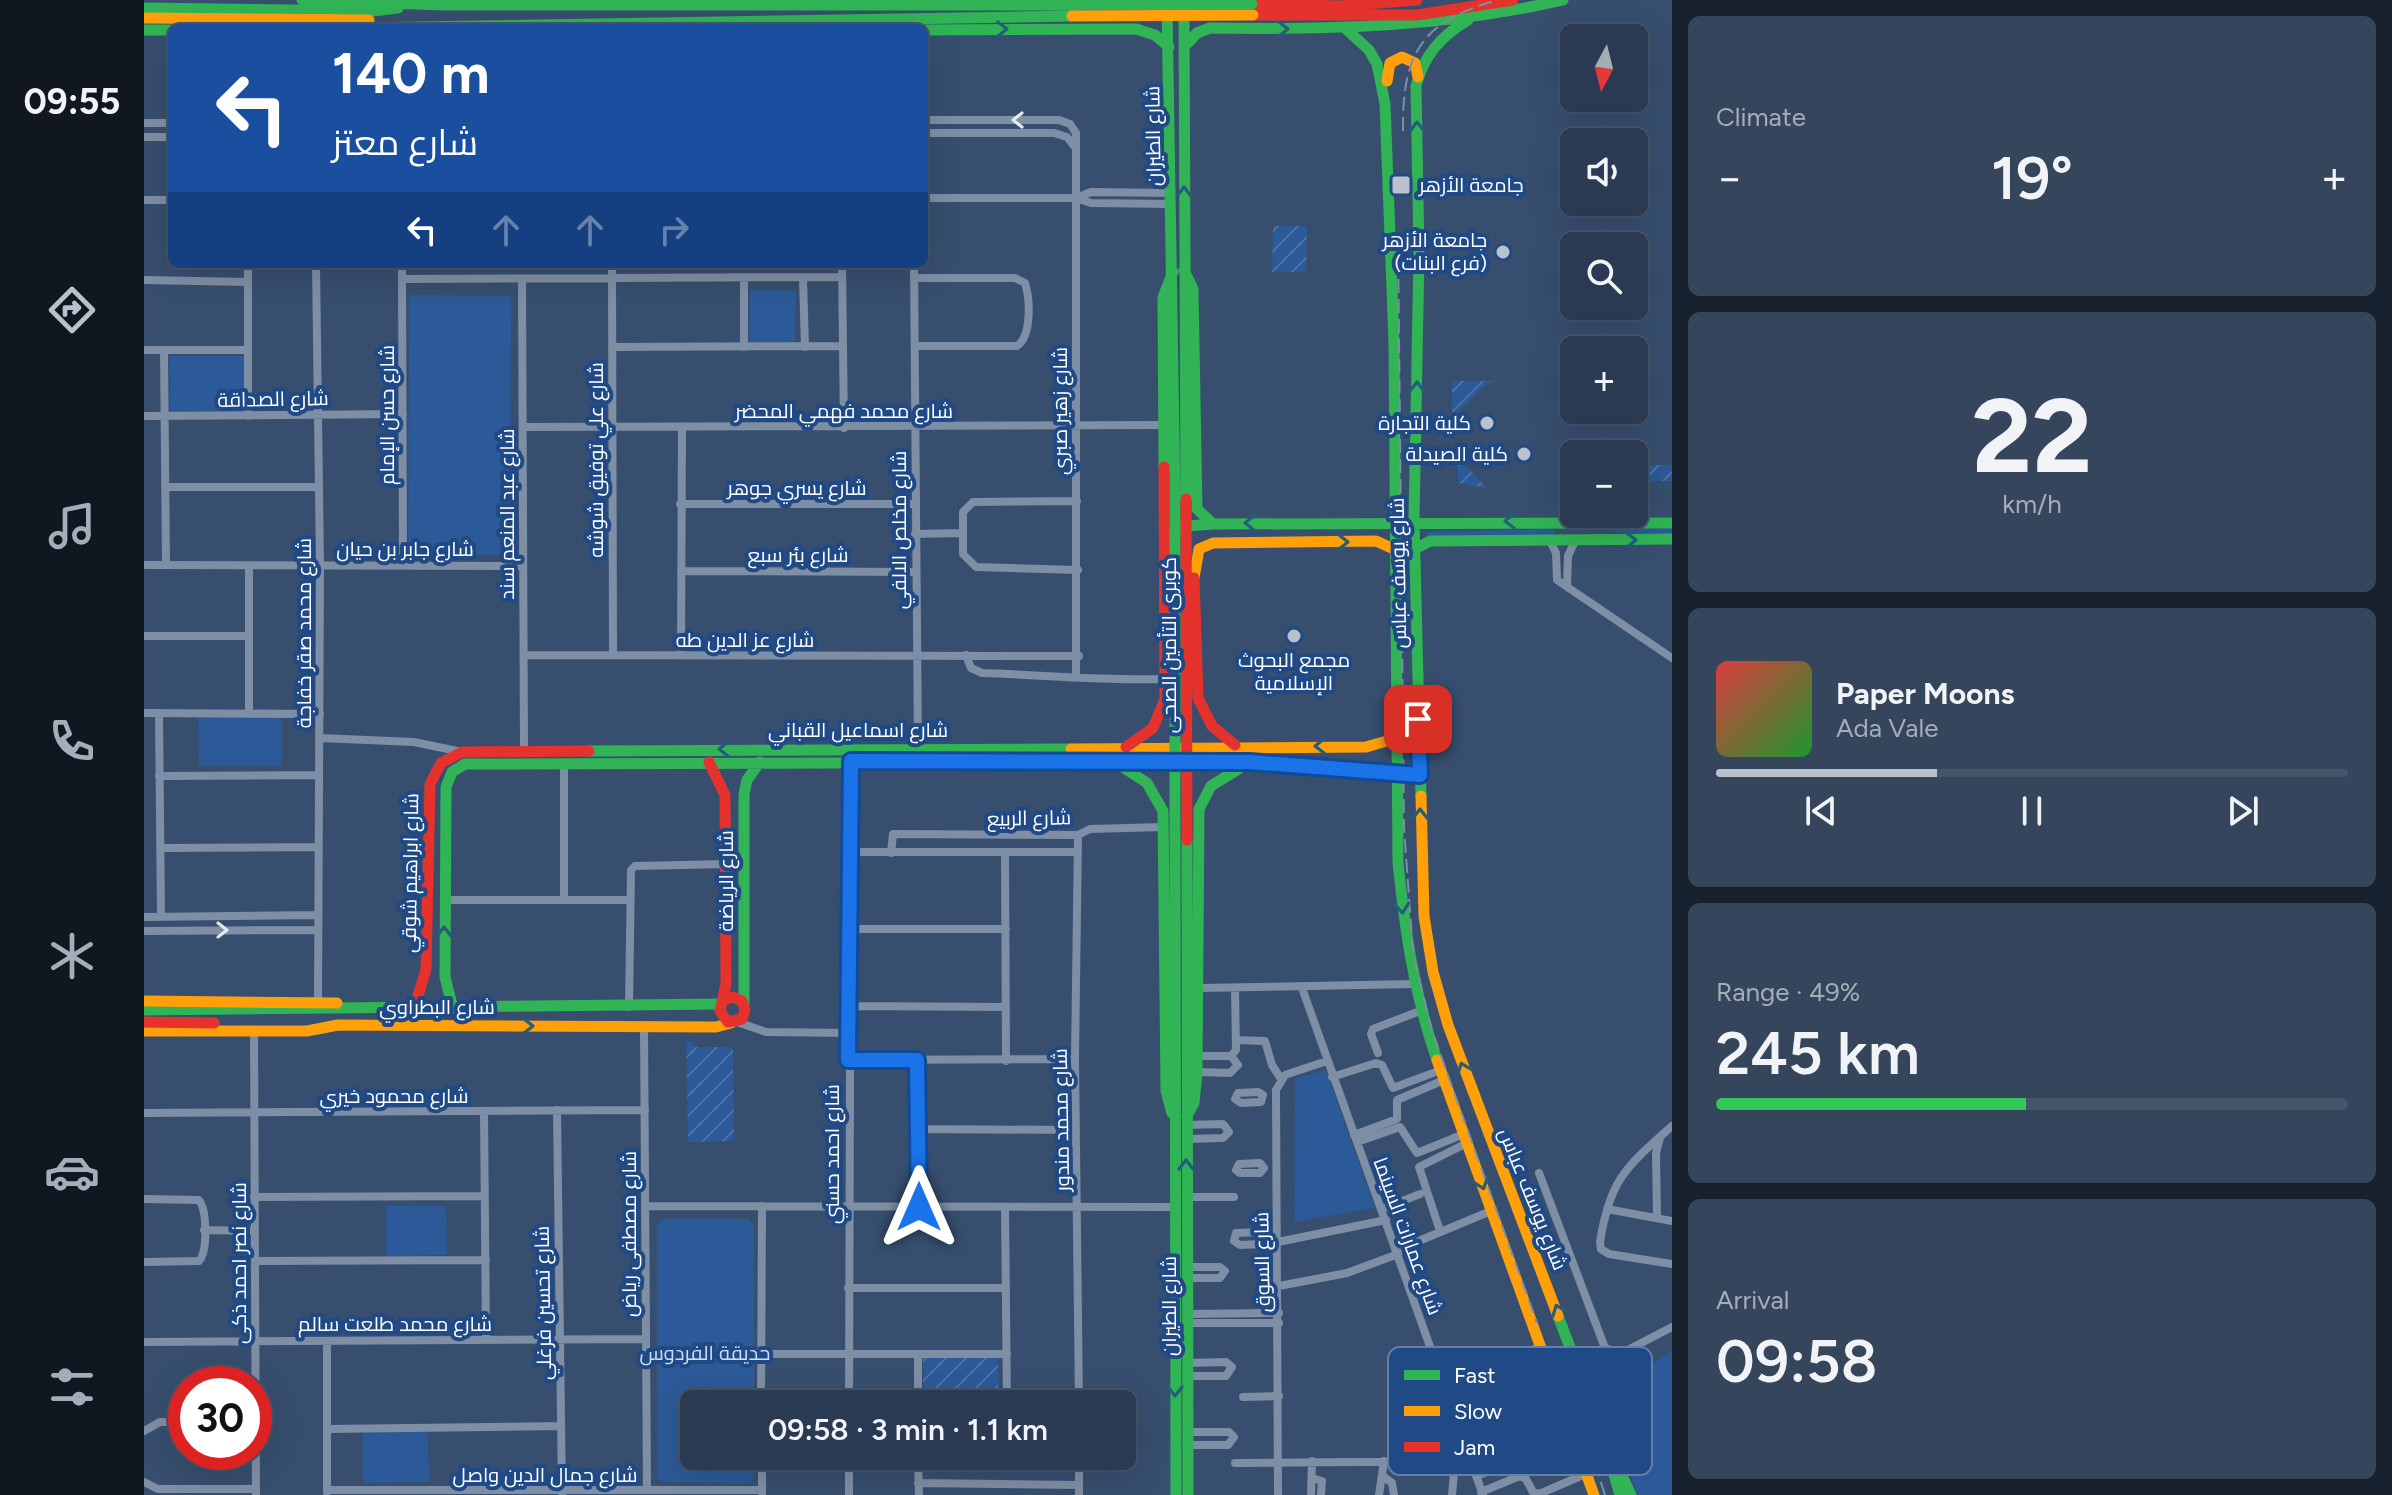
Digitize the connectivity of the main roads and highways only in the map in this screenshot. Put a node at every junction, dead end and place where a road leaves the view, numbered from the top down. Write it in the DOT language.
graph roads {
  1 [pos="302,0"];
  2 [pos="849,0"];
  3 [pos="1117,0"];
  4 [pos="1167,0"];
  5 [pos="1183,0"];
  6 [pos="1238,0"];
  7 [pos="1417,0"];
  8 [pos="1513,0"];
  9 [pos="1563,0"];
  10 [pos="457,2"];
  11 [pos="495,2"];
  12 [pos="837,3"];
  13 [pos="413,4"];
  14 [pos="144,8"];
  15 [pos="1253,9"];
  16 [pos="1074,10"];
  17 [pos="160,13"];
  18 [pos="144,18"];
  19 [pos="840,20"];
  20 [pos="1468,20"];
  21 [pos="428,24"];
  22 [pos="724,24"];
  23 [pos="742,24"];
  24 [pos="852,24"];
  25 [pos="1112,28"];
  26 [pos="1239,29"];
  27 [pos="1346,29"];
  28 [pos="144,30"];
  29 [pos="168,30"];
  30 [pos="928,30"];
  31 [pos="1184,42"];
  32 [pos="1169,43"];
  33 [pos="1418,77"];
  34 [pos="1385,104"];
  35 [pos="1179,270"];
  36 [pos="1166,511"];
  37 [pos="1198,512"];
  38 [pos="1414,521"];
  39 [pos="1560,521"];
  40 [pos="1372,522"];
  41 [pos="1396,522"];
  42 [pos="1648,522"];
  43 [pos="1672,523"];
  44 [pos="1214,524"];
  45 [pos="1602,528"];
  46 [pos="1166,536"];
  47 [pos="1672,539"];
  48 [pos="1602,540"];
  49 [pos="1376,541"];
  50 [pos="1555,541"];
  51 [pos="1415,549"];
  52 [pos="1396,550"];
  53 [pos="1198,698"];
  54 [pos="1165,699"];
  55 [pos="1397,738"];
  56 [pos="1236,745"];
  57 [pos="1366,747"];
  58 [pos="1126,748"];
  59 [pos="586,749"];
  60 [pos="462,752"];
  61 [pos="709,762"];
  62 [pos="760,762"];
  63 [pos="1114,762"];
  64 [pos="1250,762"];
  65 [pos="586,763"];
  66 [pos="473,764"];
  67 [pos="1362,769"];
  68 [pos="1398,774"];
  69 [pos="1420,775"];
  70 [pos="744,794"];
  71 [pos="725,795"];
  72 [pos="1199,809"];
  73 [pos="1163,811"];
  74 [pos="426,976"];
  75 [pos="445,977"];
  76 [pos="144,1001"];
  77 [pos="722,1002"];
  78 [pos="744,1004"];
  79 [pos="414,1009"];
  80 [pos="453,1009"];
  81 [pos="144,1010"];
  82 [pos="368,1011"];
  83 [pos="144,1022"];
  84 [pos="734,1022"];
  85 [pos="338,1025"];
  86 [pos="144,1031"];
  87 [pos="1182,1120"];
  88 [pos="1540,1347"];
  89 [pos="1571,1347"];
  90 [pos="1581,1475"];
  91 [pos="1587,1475"];
  92 [pos="1615,1475"];
  93 [pos="1622,1475"];
  94 [pos="1176,1495"];
  95 [pos="1188,1495"];
  96 [pos="1587,1495"];
  97 [pos="1594,1495"];
  98 [pos="1620,1495"];
  99 [pos="1631,1495"];
  1 -- 13 [label="main road"];
  2 -- 12 [label="main road"];
  3 -- 25 [label="main road"];
  4 -- 32 [label="main road, شارع الطيران"];
  5 -- 31 [label="main road, شارع الطيران"];
  6 -- 26 [label="main road"];
  7 -- 15 [label="main road"];
  8 -- 15 [label="main road"];
  9 -- 20 [label="main road"];
  10 -- 11 [label="main road"];
  10 -- 13 [label="main road"];
  11 -- 12 [label="main road"];
  12 -- 16 [label="main road"];
  13 -- 17 [label="main road"];
  14 -- 17 [label="main road"];
  15 -- 16 [label="main road, bridge"];
  16 -- 19 [label="main road"];
  17 -- 18 [label="main road"];
  17 -- 21 [label="main road"];
  19 -- 23 [label="main road"];
  19 -- 24 [label="main road"];
  20 -- 27 [label="main road"];
  20 -- 33 [label="main road, شارع يوسف عباس"];
  22 -- 23 [label="main road"];
  30 -- 25 [label="main road, one-way"];
  25 -- 32 [label="main road"];
  26 -- 27 [label="main road, one-way"];
  26 -- 31 [label="main road"];
  27 -- 34 [label="main road, شارع يوسف عباس"];
  28 -- 29 [label="main road"];
  31 -- 32 [label="main road"];
  35 -- 31 [label="main road, شارع الطيران, one-way"];
  32 -- 35 [label="main road, شارع الطيران"];
  33 -- 34 [label="main road"];
  38 -- 33 [label="main road, شارع يوسف عباس, one-way"];
  34 -- 41 [label="main road, شارع يوسف عباس"];
  35 -- 36 [label="main road"];
  35 -- 37 [label="main road"];
  35 -- 87 [label="main road, كوبرى التأمين الصحى, bridge"];
  36 -- 37 [label="main road"];
  36 -- 46 [label="main road"];
  37 -- 44 [label="main road"];
  39 -- 38 [label="main road, one-way"];
  38 -- 41 [label="main road"];
  38 -- 51 [label="main road, شارع يوسف عباس"];
  39 -- 50 [label="main road"];
  40 -- 41 [label="main road"];
  40 -- 44 [label="main road, one-way"];
  40 -- 49 [label="main road"];
  41 -- 52 [label="main road, شارع يوسف عباس"];
  42 -- 43 [label="main road"];
  44 -- 46 [label="main road"];
  45 -- 48 [label="main road"];
  46 -- 54 [label="main road"];
  48 -- 47 [label="main road, one-way"];
  48 -- 50 [label="main road"];
  49 -- 52 [label="main road"];
  53 -- 49 [label="main road, one-way"];
  50 -- 51 [label="main road"];
  51 -- 69 [label="main road, شارع يوسف عباس"];
  52 -- 55 [label="main road, شارع يوسف عباس"];
  53 -- 54 [label="main road"];
  53 -- 56 [label="main road"];
  54 -- 58 [label="main road"];
  55 -- 57 [label="main road, شارع اسماعيل القباني"];
  55 -- 68 [label="main road, شارع يوسف عباس"];
  57 -- 56 [label="main road, شارع اسماعيل القباني, one-way"];
  56 -- 58 [label="main road, شارع اسماعيل القباني"];
  57 -- 67 [label="main road"];
  58 -- 59 [label="main road, شارع اسماعيل القباني, one-way"];
  59 -- 60 [label="main road, شارع اسماعيل القباني"];
  59 -- 65 [label="main road"];
  60 -- 74 [label="main road, شارع ابراهيم شوقي"];
  61 -- 62 [label="main road, شارع اسماعيل القباني"];
  61 -- 65 [label="main road, شارع اسماعيل القباني"];
  61 -- 71 [label="main road, شارع الرياضة"];
  62 -- 63 [label="main road, شارع اسماعيل القباني"];
  62 -- 70 [label="main road, شارع الرياضة"];
  63 -- 64 [label="main road, شارع اسماعيل القباني"];
  63 -- 73 [label="main road"];
  64 -- 67 [label="main road, شارع اسماعيل القباني"];
  64 -- 72 [label="main road"];
  65 -- 66 [label="main road, شارع اسماعيل القباني"];
  75 -- 66 [label="main road, شارع ابراهيم شوقي, one-way"];
  67 -- 68 [label="main road, شارع اسماعيل القباني"];
  68 -- 69 [label="main road, شارع اسماعيل القباني"];
  68 -- 88 [label="main road, شارع يوسف عباس, one-way"];
  89 -- 69 [label="main road, شارع يوسف عباس, one-way"];
  70 -- 71 [label="main road"];
  70 -- 78 [label="main road, شارع الرياضة"];
  71 -- 77 [label="main road, شارع الرياضة"];
  72 -- 73 [label="main road"];
  72 -- 87 [label="main road"];
  73 -- 87 [label="main road"];
  74 -- 75 [label="main road"];
  74 -- 79 [label="main road, شارع ابراهيم شوقي"];
  75 -- 80 [label="main road, شارع ابراهيم شوقي"];
  76 -- 82 [label="main road, شارع البطراوي"];
  77 -- 78 [label="main road"];
  77 -- 80 [label="main road, شارع البطراوي"];
  77 -- 84 [label="main road"];
  78 -- 84 [label="main road"];
  79 -- 80 [label="main road, شارع البطراوي"];
  79 -- 82 [label="main road, شارع البطراوي"];
  81 -- 82 [label="main road"];
  83 -- 85 [label="main road"];
  85 -- 84 [label="main road, شارع البطراوي, one-way"];
  85 -- 86 [label="main road, شارع البطراوي"];
  87 -- 94 [label="main road, شارع الطيران, one-way"];
  95 -- 87 [label="main road, شارع الطيران, one-way"];
  90 -- 96 [label="main road, شارع يوسف عباس"];
  91 -- 97 [label="main road"];
  92 -- 98 [label="main road"];
  93 -- 99 [label="main road, شارع يوسف عباس"];
}
